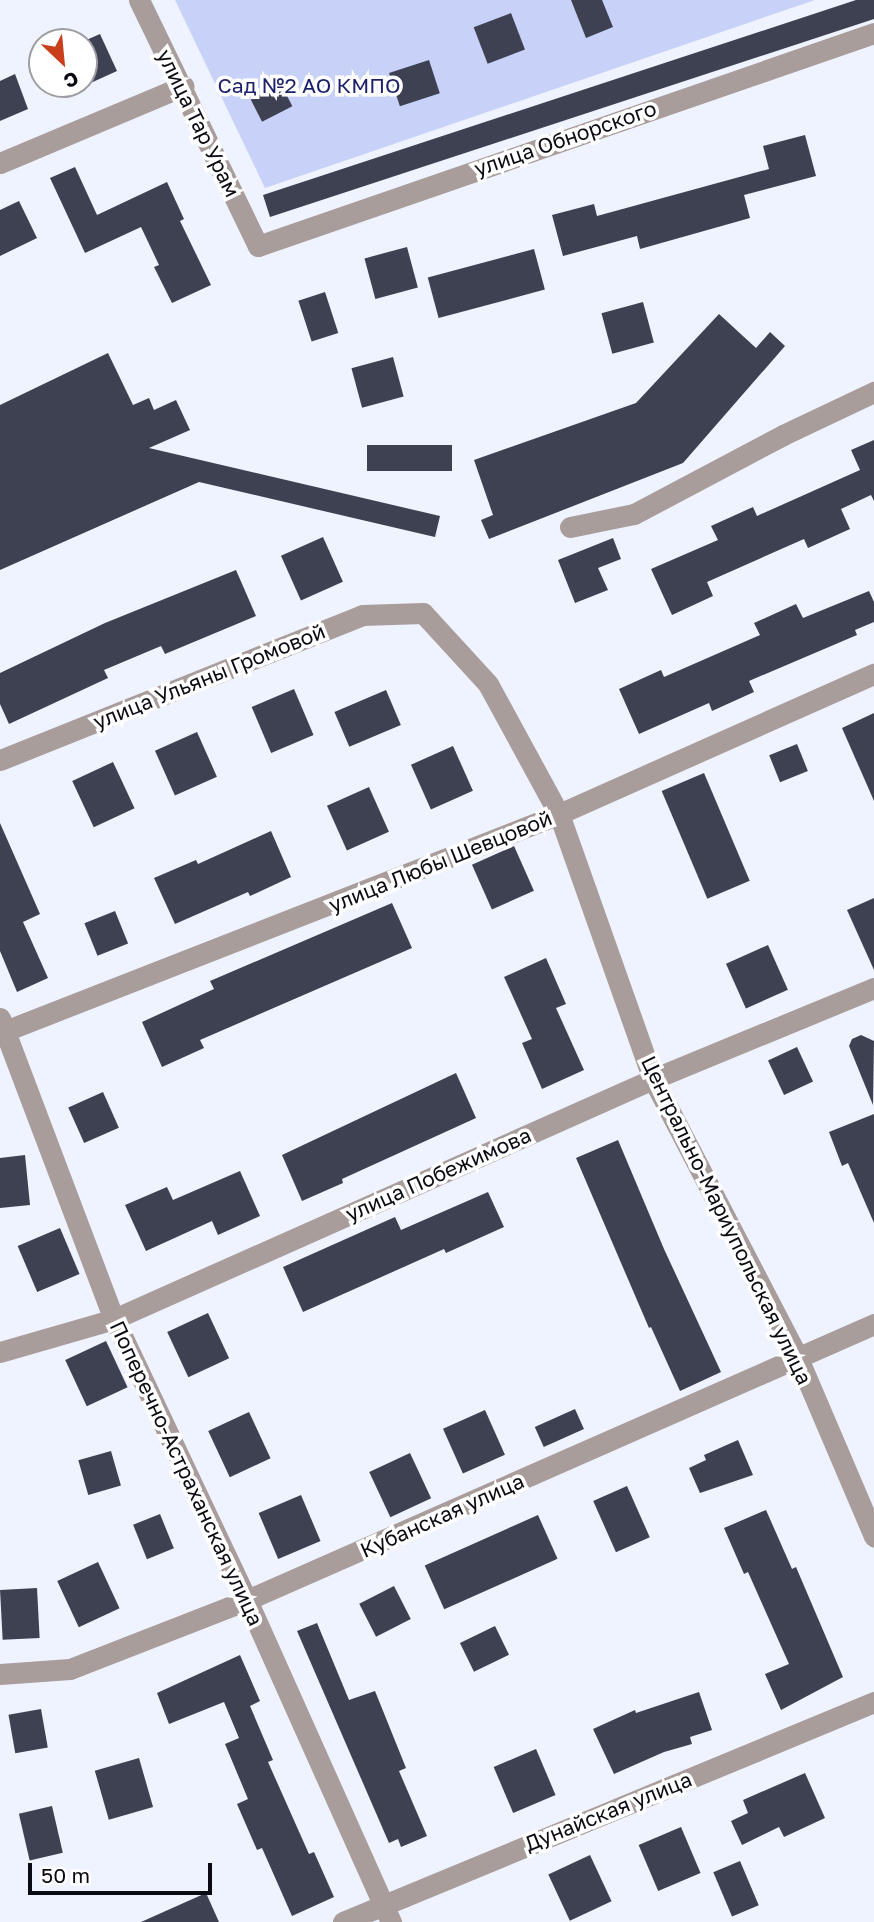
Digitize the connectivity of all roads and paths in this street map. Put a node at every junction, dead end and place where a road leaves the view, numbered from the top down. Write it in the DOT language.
graph roads {
  1 [pos="139,0"];
  2 [pos="874,33"];
  3 [pos="183,86"];
  4 [pos="0,163"];
  5 [pos="258,246"];
  6 [pos="874,392"];
  7 [pos="569,527"];
  8 [pos="423,613"];
  9 [pos="874,674"];
  10 [pos="0,760"];
  11 [pos="559,814"];
  12 [pos="874,988"];
  13 [pos="2,1028"];
  14 [pos="653,1079"];
  15 [pos="114,1319"];
  16 [pos="874,1324"];
  17 [pos="0,1352"];
  18 [pos="798,1358"];
  19 [pos="874,1536"];
  20 [pos="247,1600"];
  21 [pos="0,1674"];
  22 [pos="874,1702"];
  23 [pos="387,1913"];
  24 [pos="343,1922"];
  1 -- 3 [label="street, улица Тар Урам"];
  2 -- 5 [label="street, улица Обнорского"];
  3 -- 4 [label="street"];
  3 -- 5 [label="street, улица Тар Урам"];
  6 -- 7 [label="street"];
  8 -- 10 [label="street, улица Ульяны Громовой"];
  8 -- 11 [label="street, Центрально-Мариупольская улица"];
  9 -- 11 [label="street, улица Любы Шевцовой"];
  11 -- 13 [label="street, улица Любы Шевцовой"];
  11 -- 14 [label="street, Центрально-Мариупольская улица"];
  12 -- 14 [label="street, улица Побежимова"];
  13 -- 15 [label="street, Поперечно-Астраханская улица"];
  14 -- 15 [label="street, улица Побежимова"];
  14 -- 18 [label="street, Центрально-Мариупольская улица"];
  15 -- 17 [label="street, улица Побежимова"];
  15 -- 20 [label="street, Поперечно-Астраханская улица"];
  16 -- 18 [label="street, Кубанская улица"];
  18 -- 19 [label="street, Центрально-Мариупольская улица"];
  18 -- 20 [label="street, Кубанская улица"];
  20 -- 21 [label="street, Кубанская улица"];
  20 -- 23 [label="street, Поперечно-Астраханская улица"];
  22 -- 23 [label="street, Дунайская улица"];
  23 -- 24 [label="street, Дунайская улица"];
}
